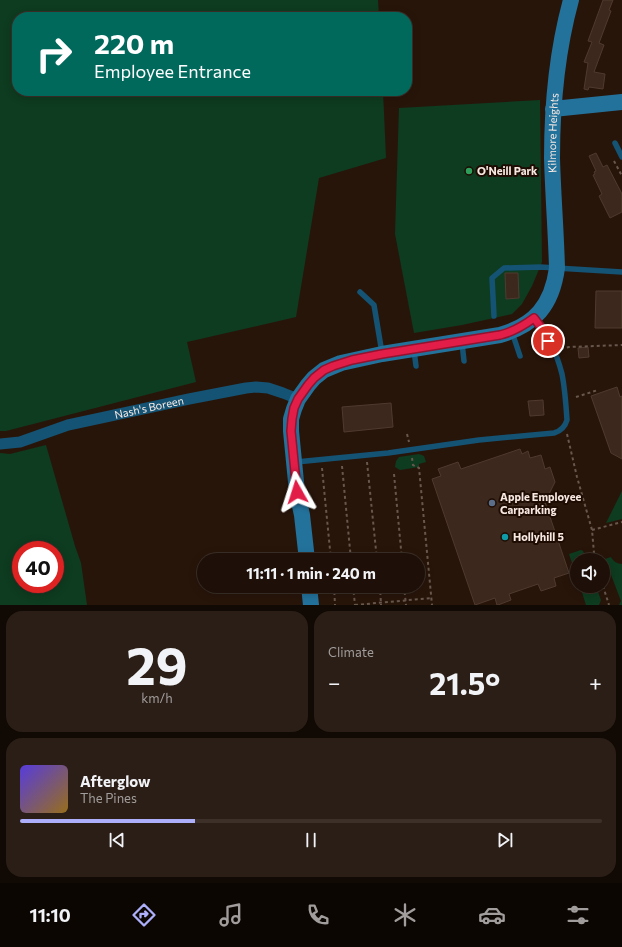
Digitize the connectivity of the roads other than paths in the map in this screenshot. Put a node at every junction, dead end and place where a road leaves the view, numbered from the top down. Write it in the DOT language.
graph roads {
  1 [pos="571,0"];
  2 [pos="622,102"];
  3 [pos="554,109"];
  4 [pos="615,143"];
  5 [pos="622,157"];
  6 [pos="557,268"];
  7 [pos="622,272"];
  8 [pos="360,292"];
  9 [pos="494,316"];
  10 [pos="534,318"];
  11 [pos="512,332"];
  12 [pos="462,342"];
  13 [pos="414,349"];
  14 [pos="382,354"];
  15 [pos="520,356"];
  16 [pos="464,361"];
  17 [pos="416,366"];
  18 [pos="298,399"];
  19 [pos="0,444"];
  20 [pos="294,462"];
  21 [pos="297,492"];
  22 [pos="297,553"];
  23 [pos="306,553"];
  24 [pos="301,593"];
  25 [pos="310,593"];
  26 [pos="302,605"];
  27 [pos="311,605"];
  1 -- 3 [label="street, Kilmore Heights"];
  2 -- 3 [label="street"];
  3 -- 6 [label="street, Kilmore Heights"];
  4 -- 5 [label="lane"];
  6 -- 7 [label="lane"];
  6 -- 9 [label="lane"];
  6 -- 10 [label="street, Kilmore Heights"];
  8 -- 14 [label="lane"];
  10 -- 11 [label="street"];
  10 -- 20 [label="lane"];
  11 -- 12 [label="street"];
  11 -- 15 [label="lane"];
  12 -- 13 [label="street"];
  12 -- 16 [label="lane"];
  13 -- 14 [label="street"];
  13 -- 17 [label="lane"];
  14 -- 18 [label="street"];
  18 -- 19 [label="street, Nash's Boreen"];
  18 -- 20 [label="street"];
  20 -- 21 [label="street"];
  21 -- 22 [label="street"];
  21 -- 23 [label="street"];
  24 -- 26 [label="street"];
  25 -- 27 [label="street"];
}
